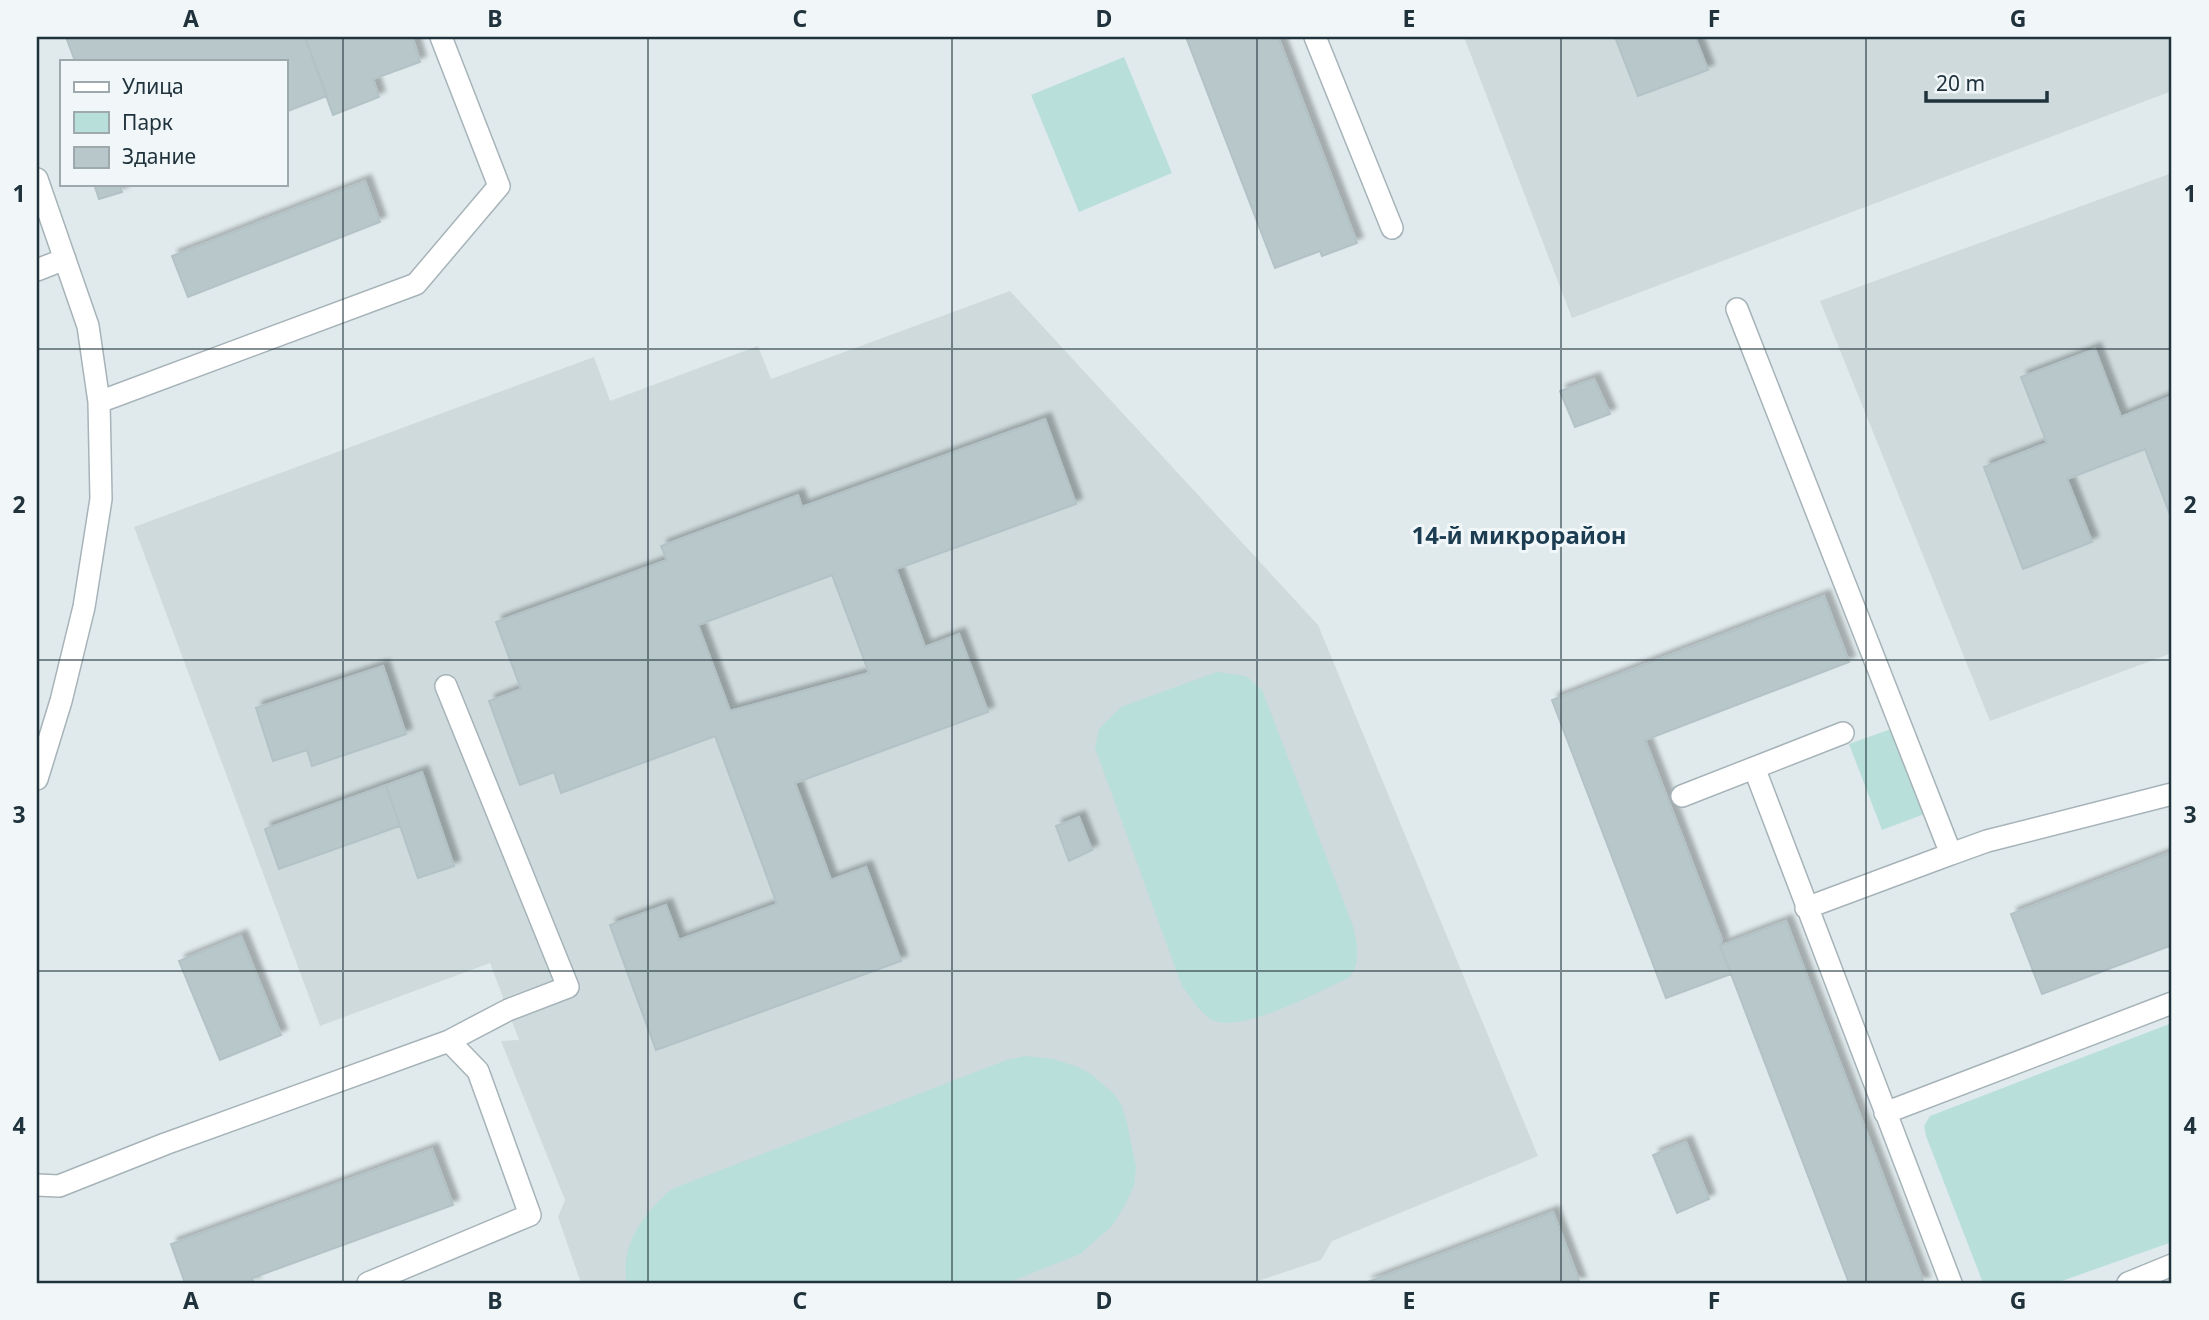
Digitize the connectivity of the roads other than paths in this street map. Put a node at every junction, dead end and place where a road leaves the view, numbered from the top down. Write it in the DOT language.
graph roads {
  1 [pos="441,37"];
  2 [pos="1315,37"];
  3 [pos="37,179"];
  4 [pos="1392,228"];
  5 [pos="65,259"];
  6 [pos="37,270"];
  7 [pos="1737,309"];
  8 [pos="99,402"];
  9 [pos="446,686"];
  10 [pos="1843,733"];
  11 [pos="1755,769"];
  12 [pos="37,779"];
  13 [pos="2172,794"];
  14 [pos="1682,796"];
  15 [pos="1951,854"];
  16 [pos="1806,908"];
  17 [pos="2172,1003"];
  18 [pos="449,1041"];
  19 [pos="1885,1113"];
  20 [pos="37,1185"];
  21 [pos="2162,1274"];
  22 [pos="368,1283"];
  23 [pos="1951,1283"];
  24 [pos="2127,1283"];
  1 -- 8 [label="street"];
  2 -- 4 [label="street"];
  3 -- 5 [label="street"];
  5 -- 6 [label="street"];
  5 -- 8 [label="street"];
  7 -- 15 [label="street"];
  8 -- 12 [label="street"];
  9 -- 18 [label="street"];
  10 -- 11 [label="street"];
  11 -- 14 [label="street"];
  11 -- 16 [label="street"];
  13 -- 15 [label="street"];
  15 -- 16 [label="street"];
  16 -- 19 [label="street"];
  17 -- 19 [label="street"];
  18 -- 20 [label="street"];
  18 -- 22 [label="street"];
  19 -- 23 [label="street"];
  21 -- 24 [label="street"];
}
